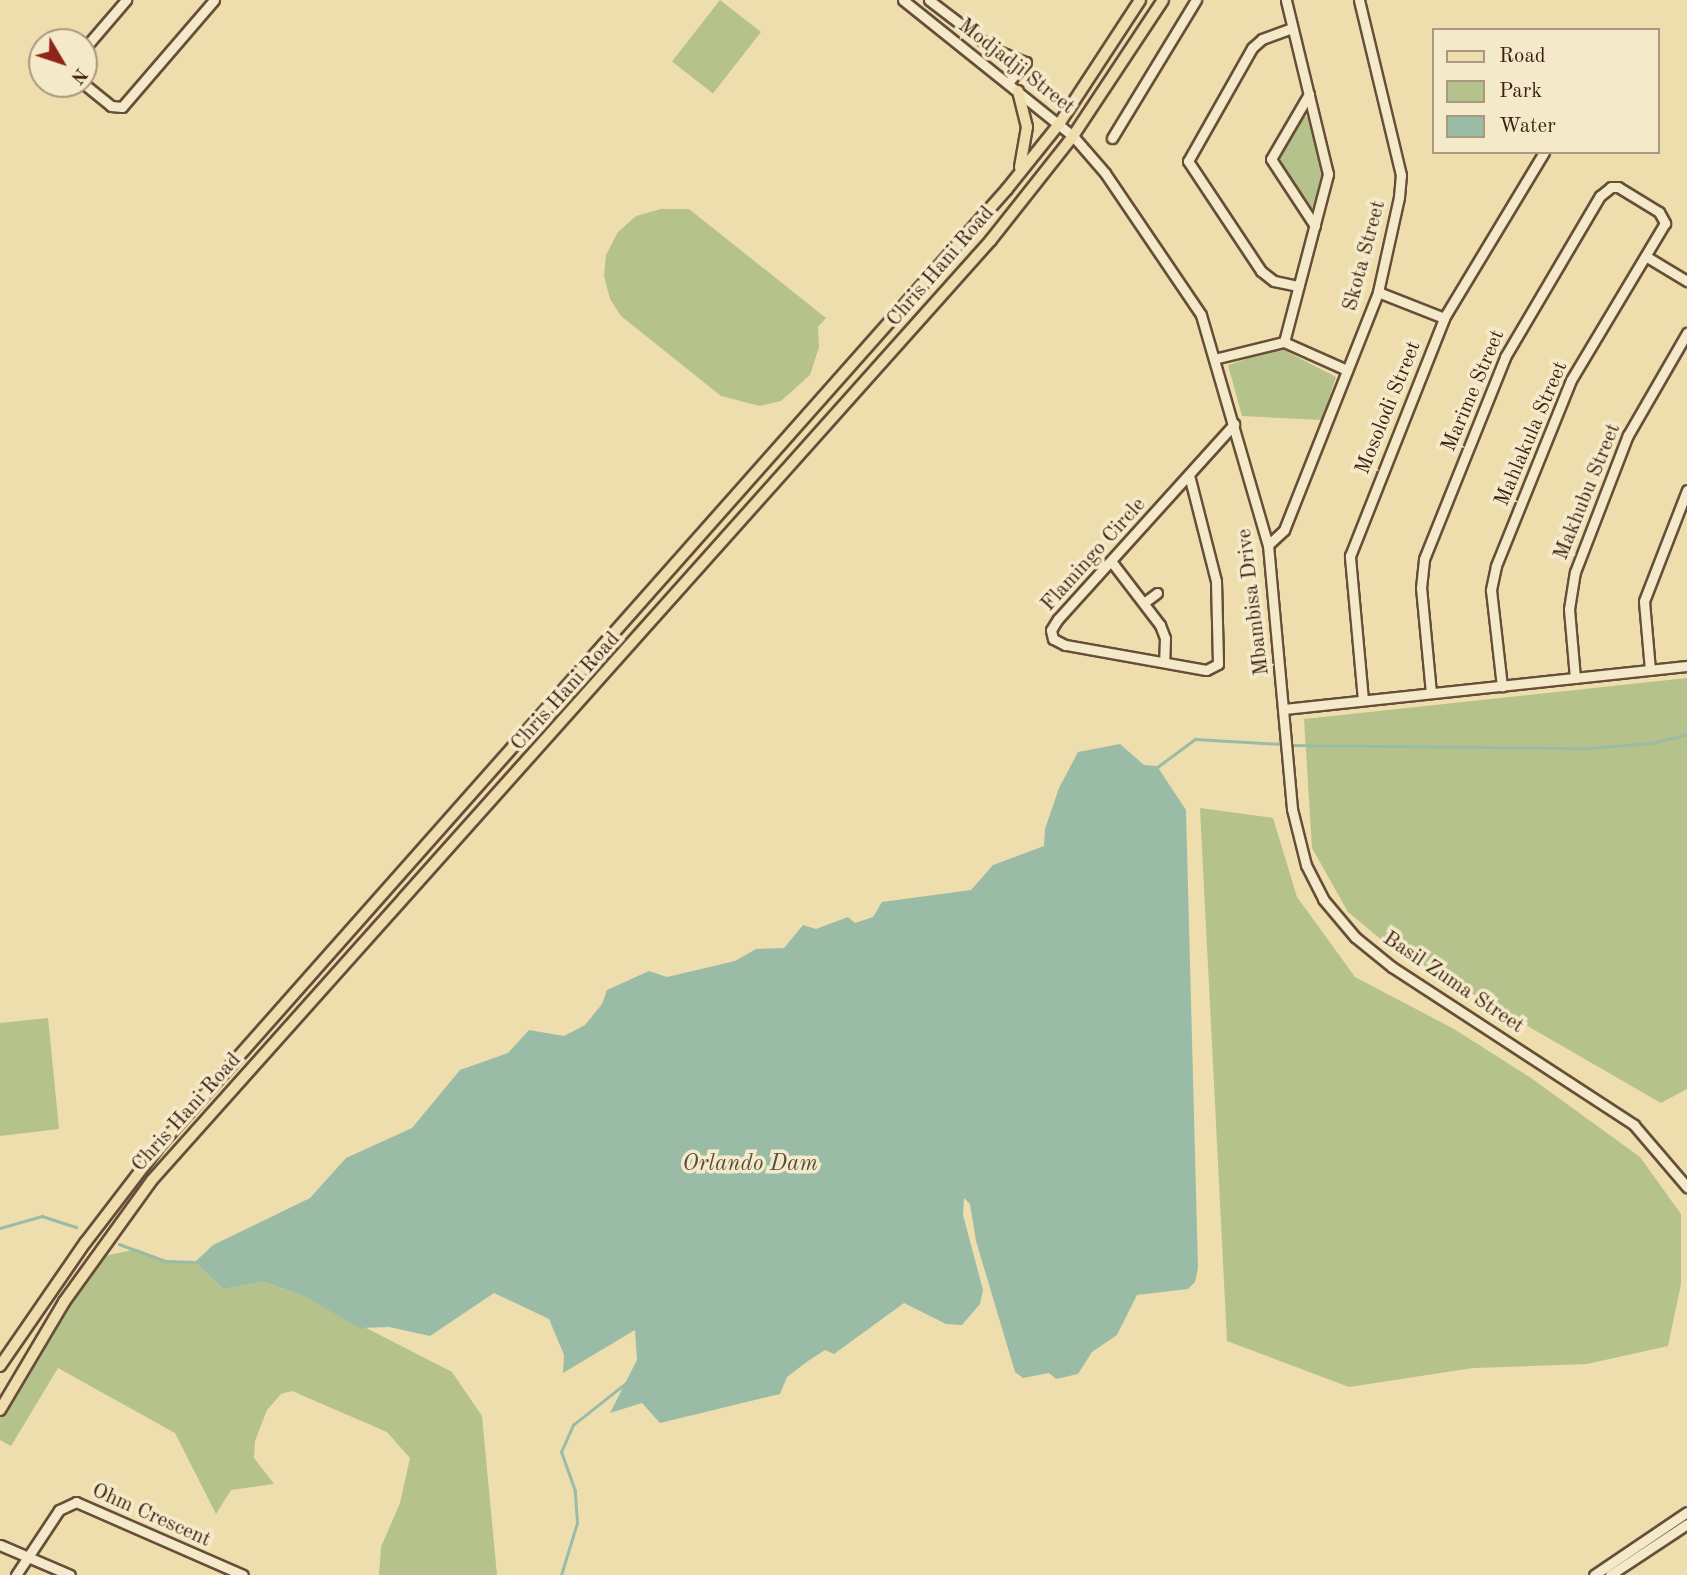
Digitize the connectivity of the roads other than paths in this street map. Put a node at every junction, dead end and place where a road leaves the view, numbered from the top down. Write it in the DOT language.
graph roads {
  1 [pos="126,0"];
  2 [pos="214,0"];
  3 [pos="903,0"];
  4 [pos="929,0"];
  5 [pos="1140,0"];
  6 [pos="1163,0"];
  7 [pos="1196,0"];
  8 [pos="1286,0"];
  9 [pos="1359,0"];
  10 [pos="1292,28"];
  11 [pos="98,33"];
  12 [pos="1013,87"];
  13 [pos="1309,94"];
  14 [pos="98,95"];
  15 [pos="1059,124"];
  16 [pos="1073,136"];
  17 [pos="1112,138"];
  18 [pos="1543,154"];
  19 [pos="1017,177"];
  20 [pos="1315,226"];
  21 [pos="1647,257"];
  22 [pos="1687,281"];
  23 [pos="1298,286"];
  24 [pos="1378,292"];
  25 [pos="1444,318"];
  26 [pos="1687,333"];
  27 [pos="1284,342"];
  28 [pos="1214,359"];
  29 [pos="1347,370"];
  30 [pos="1234,424"];
  31 [pos="1189,475"];
  32 [pos="1687,490"];
  33 [pos="1268,545"];
  34 [pos="1111,561"];
  35 [pos="1157,593"];
  36 [pos="1146,602"];
  37 [pos="1164,662"];
  38 [pos="1687,666"];
  39 [pos="1650,670"];
  40 [pos="1576,678"];
  41 [pos="1503,686"];
  42 [pos="1431,693"];
  43 [pos="1363,700"];
  44 [pos="1284,709"];
  45 [pos="342,938"];
  46 [pos="360,953"];
  47 [pos="1687,1187"];
  48 [pos="0,1366"];
  49 [pos="0,1410"];
  50 [pos="1687,1512"];
  51 [pos="1687,1524"];
  52 [pos="0,1545"];
  53 [pos="29,1557"];
  54 [pos="16,1575"];
  55 [pos="70,1575"];
  56 [pos="243,1575"];
  57 [pos="1594,1575"];
  58 [pos="1610,1575"];
  1 -- 11 [label="street"];
  2 -- 14 [label="street"];
  3 -- 12 [label="street, Modjadji Street"];
  4 -- 12 [label="street"];
  5 -- 15 [label="main road, Chris Hani Road"];
  6 -- 16 [label="main road, Chris Hani Road"];
  7 -- 17 [label="street"];
  8 -- 10 [label="street"];
  9 -- 24 [label="street, Skota Street"];
  10 -- 13 [label="street"];
  10 -- 23 [label="street"];
  12 -- 15 [label="street, Modjadji Street"];
  12 -- 19 [label="main road"];
  13 -- 20 [label="street"];
  13 -- 20 [label="street"];
  15 -- 16 [label="street, Modjadji Street"];
  15 -- 19 [label="main road, Chris Hani Road"];
  16 -- 28 [label="street, Mbambisa Drive"];
  16 -- 46 [label="main road, Chris Hani Road"];
  18 -- 25 [label="street, Mosolodi Street"];
  19 -- 45 [label="main road, Chris Hani Road"];
  20 -- 23 [label="street"];
  21 -- 22 [label="street"];
  21 -- 41 [label="street, Mahlakula Street"];
  21 -- 42 [label="street, Marime Street"];
  23 -- 27 [label="street"];
  24 -- 25 [label="street"];
  24 -- 29 [label="street, Skota Street"];
  25 -- 43 [label="street, Mosolodi Street"];
  26 -- 40 [label="street, Makhubu Street"];
  27 -- 28 [label="street"];
  27 -- 29 [label="street"];
  28 -- 30 [label="street, Mbambisa Drive"];
  29 -- 33 [label="street, Skota Street"];
  30 -- 31 [label="street, Flamingo Circle"];
  30 -- 33 [label="street, Mbambisa Drive"];
  31 -- 34 [label="street, Flamingo Circle"];
  31 -- 37 [label="street, Flamingo Circle"];
  32 -- 39 [label="street"];
  33 -- 44 [label="street, Mbambisa Drive"];
  34 -- 36 [label="street"];
  34 -- 37 [label="street, Flamingo Circle"];
  35 -- 36 [label="street"];
  36 -- 37 [label="street"];
  38 -- 39 [label="street"];
  39 -- 40 [label="street"];
  40 -- 41 [label="street"];
  41 -- 42 [label="street"];
  42 -- 43 [label="street"];
  43 -- 44 [label="street"];
  44 -- 47 [label="street, Basil Zuma Street"];
  45 -- 46 [label="main road"];
  45 -- 48 [label="main road, Chris Hani Road"];
  46 -- 49 [label="main road, Chris Hani Road"];
  50 -- 57 [label="street"];
  51 -- 58 [label="street"];
  52 -- 53 [label="street"];
  53 -- 54 [label="street, Ohm Crescent"];
  53 -- 55 [label="street"];
  53 -- 56 [label="street, Ohm Crescent"];
}
